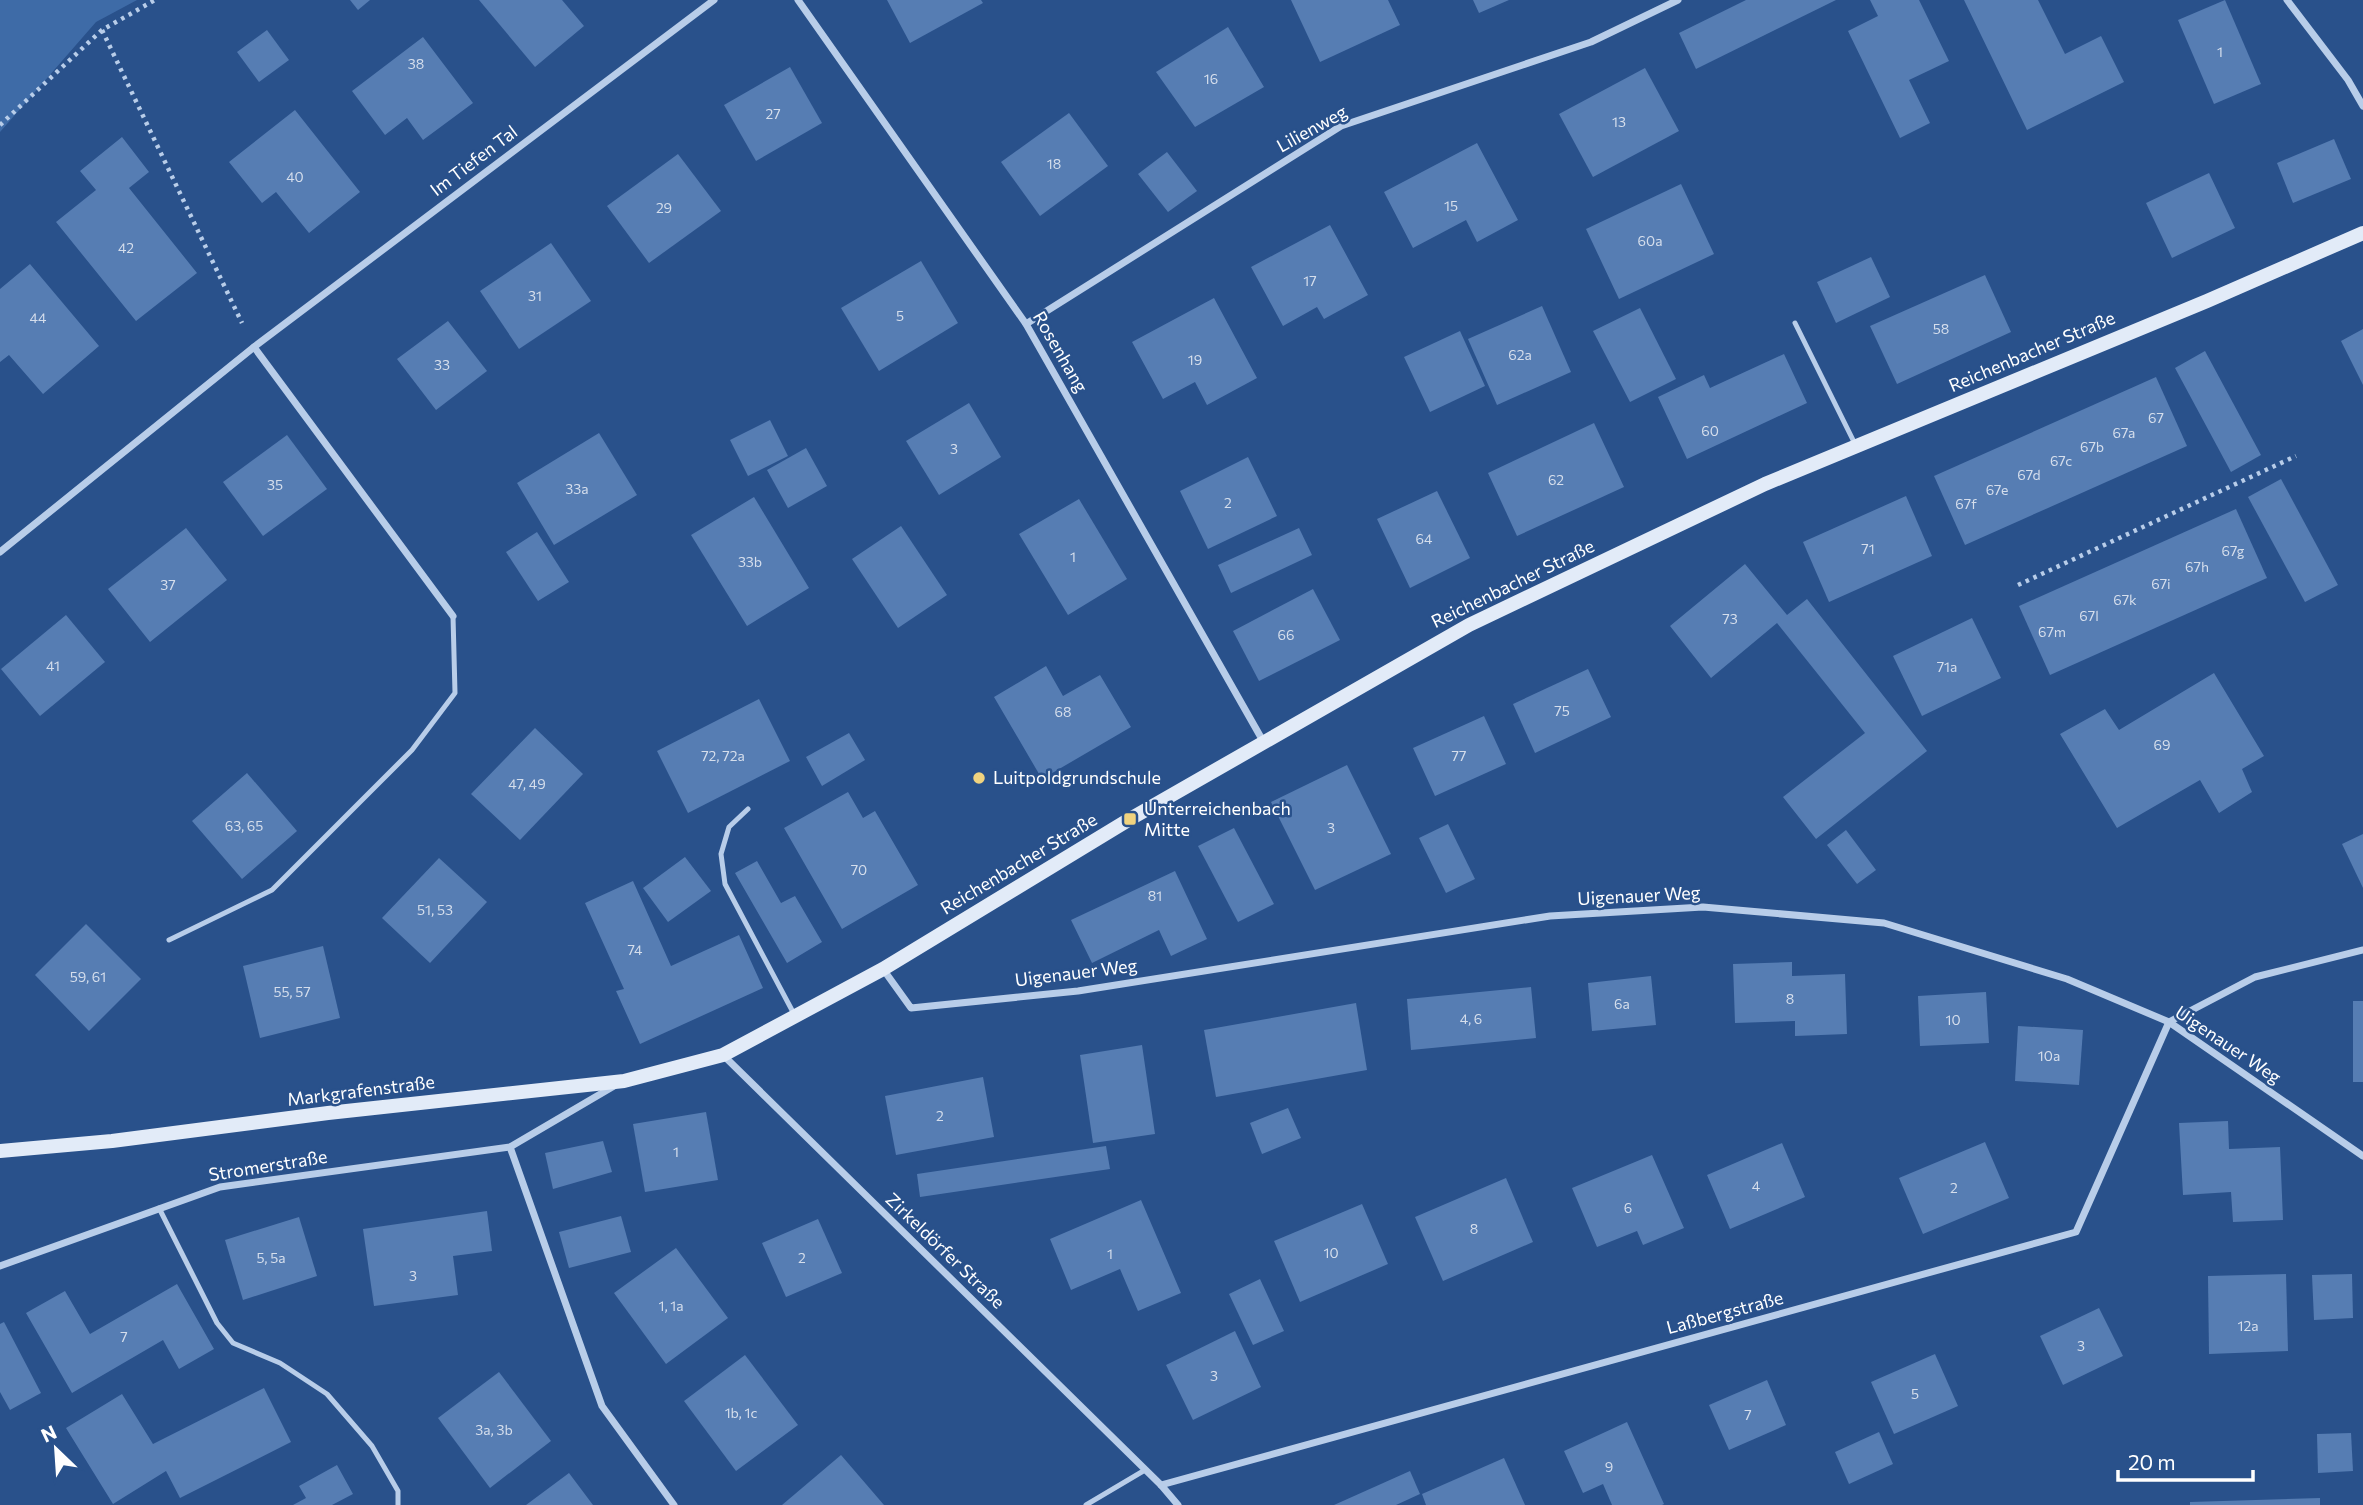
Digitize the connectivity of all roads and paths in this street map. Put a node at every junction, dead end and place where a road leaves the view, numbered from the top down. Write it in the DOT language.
graph roads {
  1 [pos="155,0"];
  2 [pos="713,0"];
  3 [pos="798,0"];
  4 [pos="1678,0"];
  5 [pos="2287,0"];
  6 [pos="102,30"];
  7 [pos="2363,106"];
  8 [pos="0,125"];
  9 [pos="2363,233"];
  10 [pos="1795,323"];
  11 [pos="1026,324"];
  12 [pos="254,347"];
  13 [pos="1856,446"];
  14 [pos="2296,456"];
  15 [pos="0,552"];
  16 [pos="2018,585"];
  17 [pos="453,616"];
  18 [pos="1263,741"];
  19 [pos="748,809"];
  20 [pos="169,940"];
  21 [pos="2363,950"];
  22 [pos="883,969"];
  23 [pos="795,1017"];
  24 [pos="2168,1022"];
  25 [pos="723,1055"];
  26 [pos="624,1081"];
  27 [pos="510,1147"];
  28 [pos="0,1151"];
  29 [pos="2363,1156"];
  30 [pos="159,1208"];
  31 [pos="0,1266"];
  32 [pos="1145,1469"];
  33 [pos="1161,1485"];
  34 [pos="398,1505"];
  35 [pos="674,1505"];
  36 [pos="1086,1505"];
  37 [pos="1178,1505"];
  1 -- 6 [label="path"];
  2 -- 12 [label="street, Im Tiefen Tal"];
  3 -- 11 [label="street, Rosenhang"];
  4 -- 11 [label="street, Lilienweg"];
  5 -- 7 [label="street"];
  6 -- 8 [label="path"];
  6 -- 12 [label="path"];
  9 -- 13 [label="main road, Reichenbacher Straße"];
  10 -- 13 [label="lane"];
  11 -- 18 [label="street, Rosenhang"];
  12 -- 15 [label="street, Im Tiefen Tal"];
  12 -- 17 [label="street"];
  13 -- 18 [label="main road, Reichenbacher Straße"];
  14 -- 16 [label="path"];
  17 -- 20 [label="lane"];
  18 -- 22 [label="main road, Reichenbacher Straße"];
  19 -- 23 [label="lane"];
  21 -- 24 [label="street"];
  22 -- 23 [label="main road, Reichenbacher Straße"];
  22 -- 24 [label="street, Uigenauer Weg"];
  23 -- 25 [label="main road, Reichenbacher Straße"];
  24 -- 29 [label="street, Uigenauer Weg"];
  24 -- 33 [label="street, Laßbergstraße"];
  25 -- 26 [label="main road, Markgrafenstraße"];
  25 -- 32 [label="street, Zirkeldörfer Straße"];
  26 -- 27 [label="street, Stromerstraße"];
  26 -- 28 [label="main road, Markgrafenstraße"];
  27 -- 30 [label="street, Stromerstraße"];
  27 -- 35 [label="street"];
  30 -- 31 [label="street, Stromerstraße"];
  30 -- 34 [label="lane"];
  32 -- 33 [label="street, Zirkeldörfer Straße"];
  32 -- 36 [label="lane"];
  33 -- 37 [label="street, Zirkeldörfer Straße"];
}
